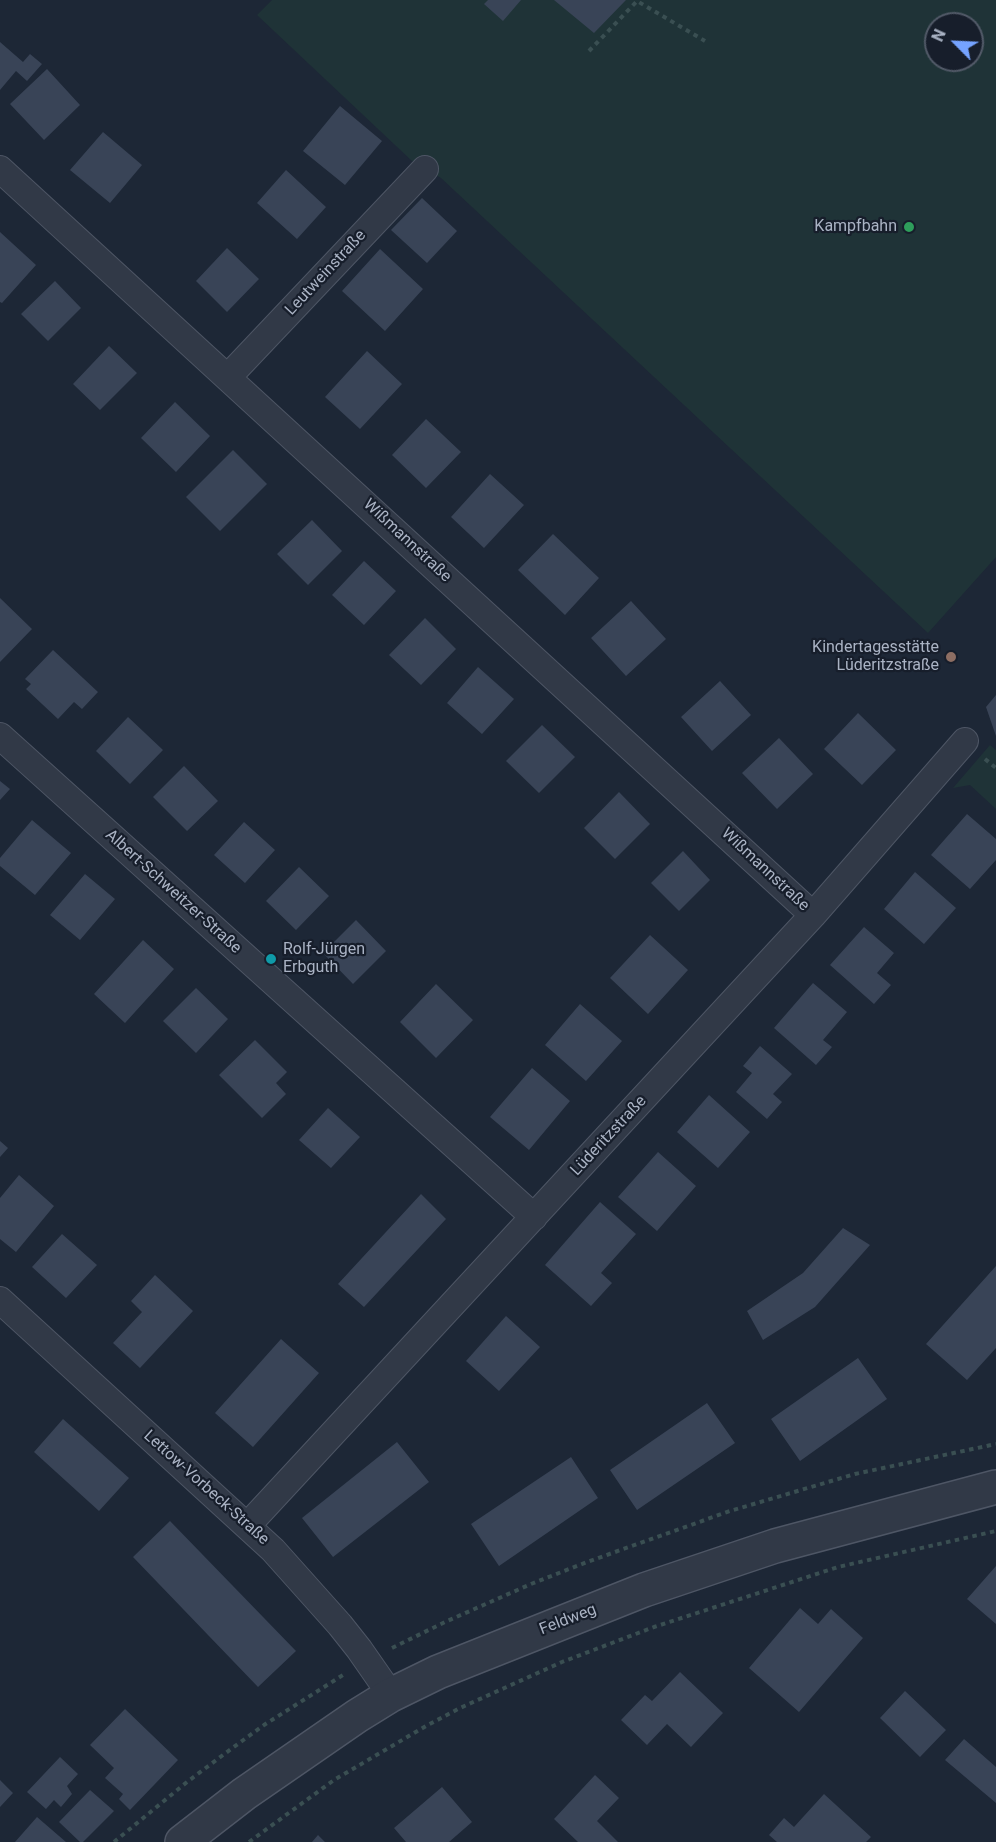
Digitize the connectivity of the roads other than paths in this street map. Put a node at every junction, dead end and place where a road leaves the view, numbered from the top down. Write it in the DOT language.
graph roads {
  1 [pos="0,169"];
  2 [pos="425,169"];
  3 [pos="228,377"];
  4 [pos="0,736"];
  5 [pos="965,741"];
  6 [pos="813,915"];
  7 [pos="534,1217"];
  8 [pos="0,1300"];
  9 [pos="996,1487"];
  10 [pos="247,1526"];
  11 [pos="391,1695"];
  12 [pos="182,1842"];
  1 -- 3 [label="street, Wißmannstraße"];
  2 -- 3 [label="street, Leutweinstraße"];
  3 -- 6 [label="street, Wißmannstraße"];
  4 -- 7 [label="street, Albert-Schweitzer-Straße"];
  5 -- 6 [label="street, Lüderitzstraße"];
  6 -- 7 [label="street, Lüderitzstraße"];
  7 -- 10 [label="street, Lüderitzstraße"];
  8 -- 10 [label="street, Lettow-Vorbeck-Straße"];
  9 -- 11 [label="street, Feldweg"];
  10 -- 11 [label="street, Lettow-Vorbeck-Straße"];
  11 -- 12 [label="street, Feldweg"];
}
